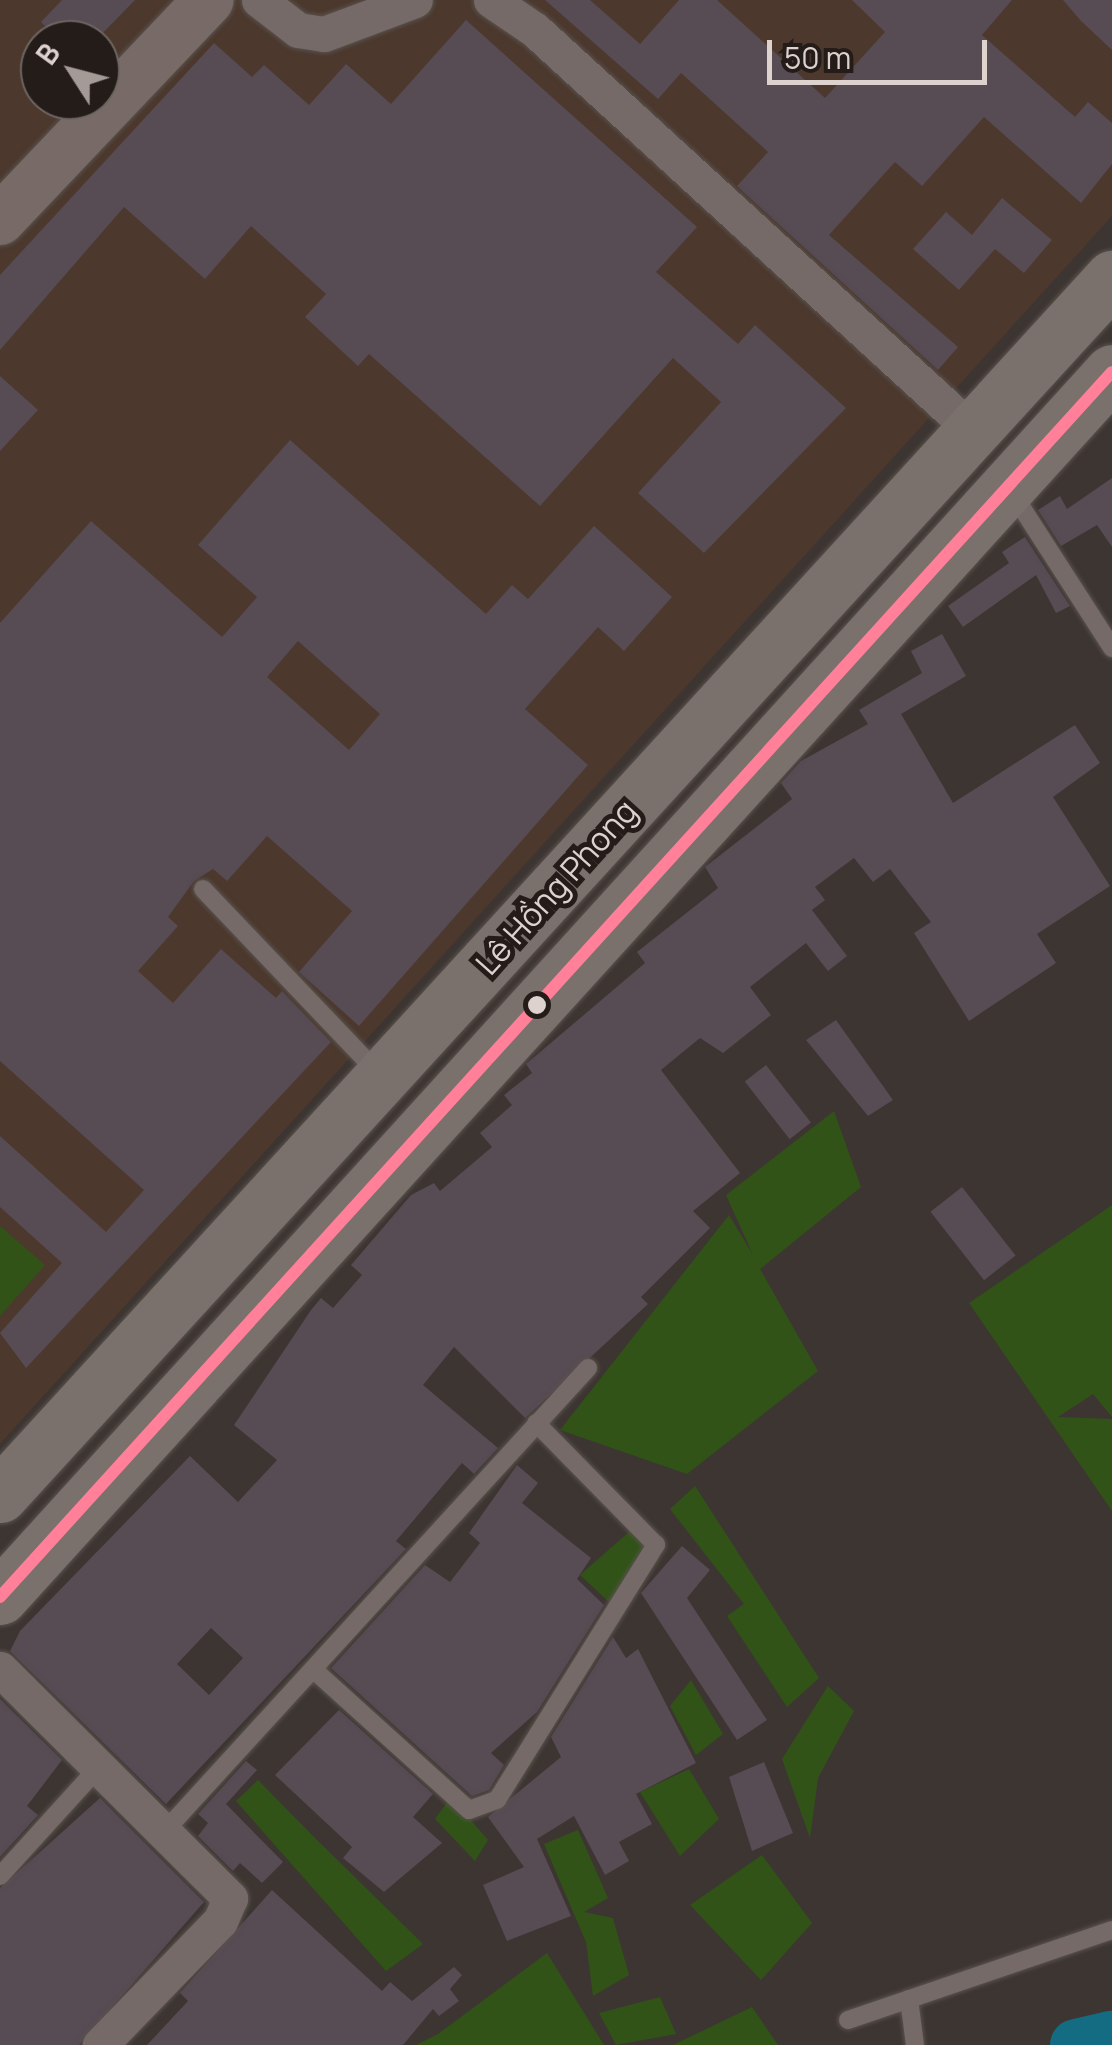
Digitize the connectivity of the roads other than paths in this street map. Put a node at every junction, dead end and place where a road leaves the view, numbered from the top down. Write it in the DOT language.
graph roads {
  1 [pos="209,0"];
  2 [pos="259,0"];
  3 [pos="415,0"];
  4 [pos="491,0"];
  5 [pos="0,220"];
  6 [pos="1112,278"];
  7 [pos="1112,372"];
  8 [pos="973,430"];
  9 [pos="1008,486"];
  10 [pos="1112,648"];
  11 [pos="203,890"];
  12 [pos="382,1077"];
  13 [pos="588,1368"];
  14 [pos="536,1423"];
  15 [pos="0,1496"];
  16 [pos="0,1597"];
  17 [pos="0,1668"];
  18 [pos="314,1670"];
  19 [pos="98,1768"];
  20 [pos="163,1833"];
  21 [pos="0,1876"];
  22 [pos="1112,1930"];
  23 [pos="909,1998"];
  24 [pos="848,2020"];
  25 [pos="100,2045"];
  26 [pos="915,2045"];
  1 -- 5 [label="street"];
  2 -- 3 [label="street"];
  4 -- 8 [label="street"];
  6 -- 8 [label="highway, Lê Hồng Phong"];
  7 -- 9 [label="highway, Lê Hồng Phong"];
  8 -- 12 [label="highway, Lê Hồng Phong"];
  9 -- 10 [label="lane"];
  9 -- 16 [label="highway, Lê Hồng Phong"];
  11 -- 12 [label="lane"];
  12 -- 15 [label="highway, Lê Hồng Phong"];
  13 -- 14 [label="lane"];
  14 -- 18 [label="lane"];
  14 -- 18 [label="lane"];
  17 -- 19 [label="street"];
  18 -- 20 [label="lane"];
  19 -- 20 [label="street"];
  19 -- 21 [label="lane"];
  20 -- 25 [label="street"];
  22 -- 23 [label="lane"];
  23 -- 24 [label="lane"];
  23 -- 26 [label="lane"];
}
